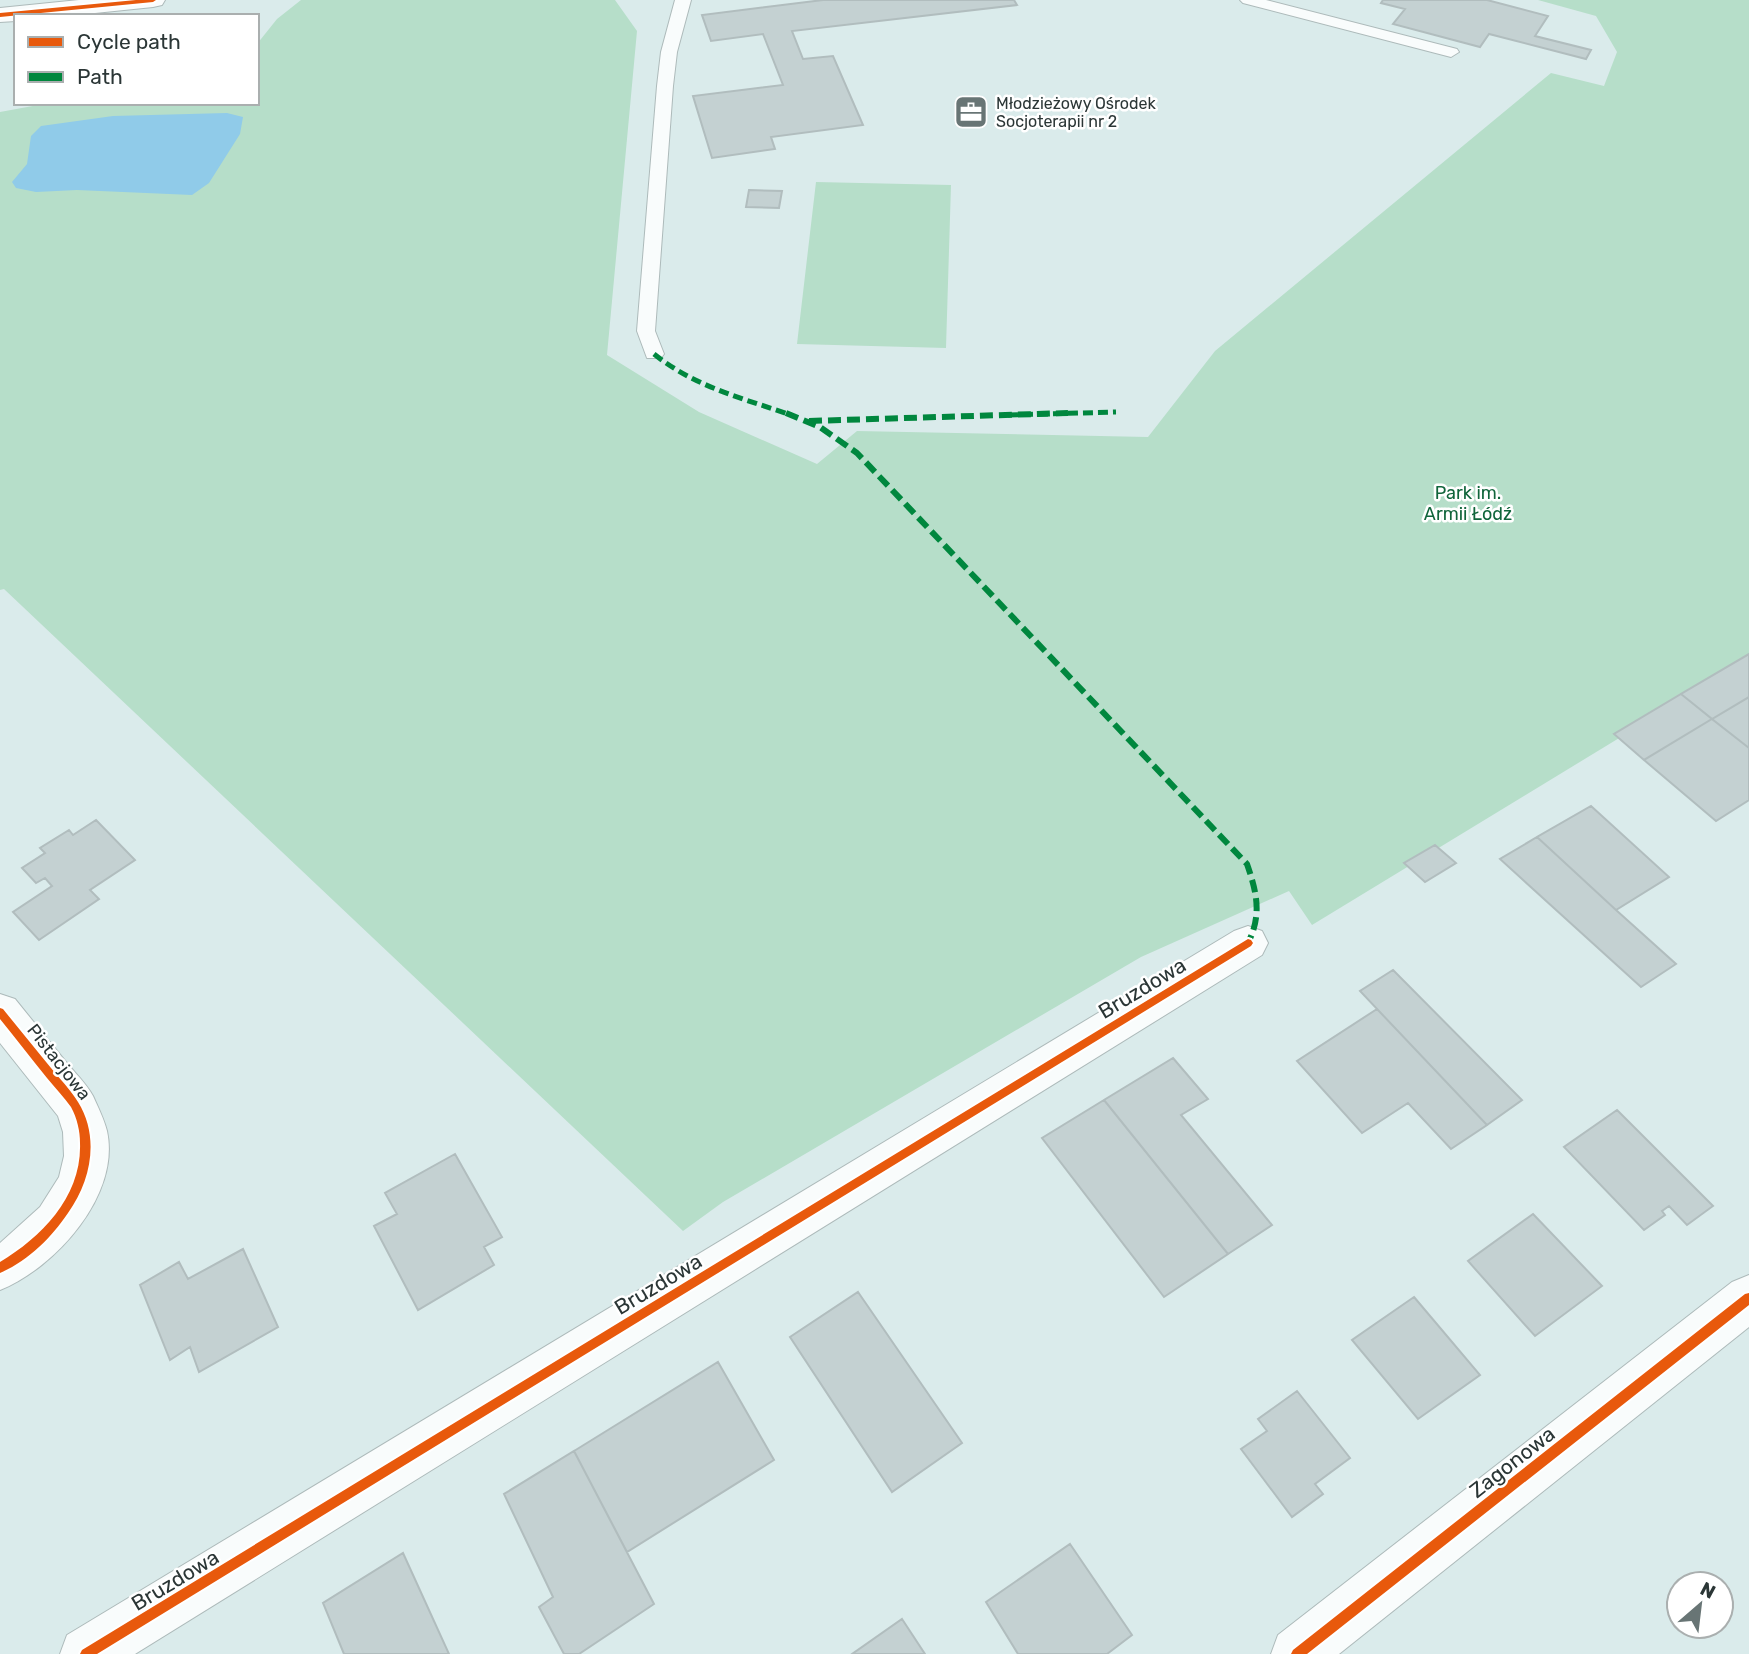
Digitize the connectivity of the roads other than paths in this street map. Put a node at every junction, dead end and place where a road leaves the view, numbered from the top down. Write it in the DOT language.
graph roads {
  1 [pos="153,0"];
  2 [pos="686,0"];
  3 [pos="1248,0"];
  4 [pos="0,15"];
  5 [pos="1451,52"];
  6 [pos="654,354"];
  7 [pos="1248,943"];
  8 [pos="0,1012"];
  9 [pos="0,1268"];
  10 [pos="1749,1298"];
  11 [pos="86,1654"];
  12 [pos="1297,1654"];
  1 -- 4 [label="street"];
  2 -- 6 [label="lane"];
  3 -- 5 [label="lane"];
  7 -- 11 [label="street, Bruzdowa"];
  8 -- 9 [label="street, Pistacjowa"];
  10 -- 12 [label="street, Zagonowa"];
}
